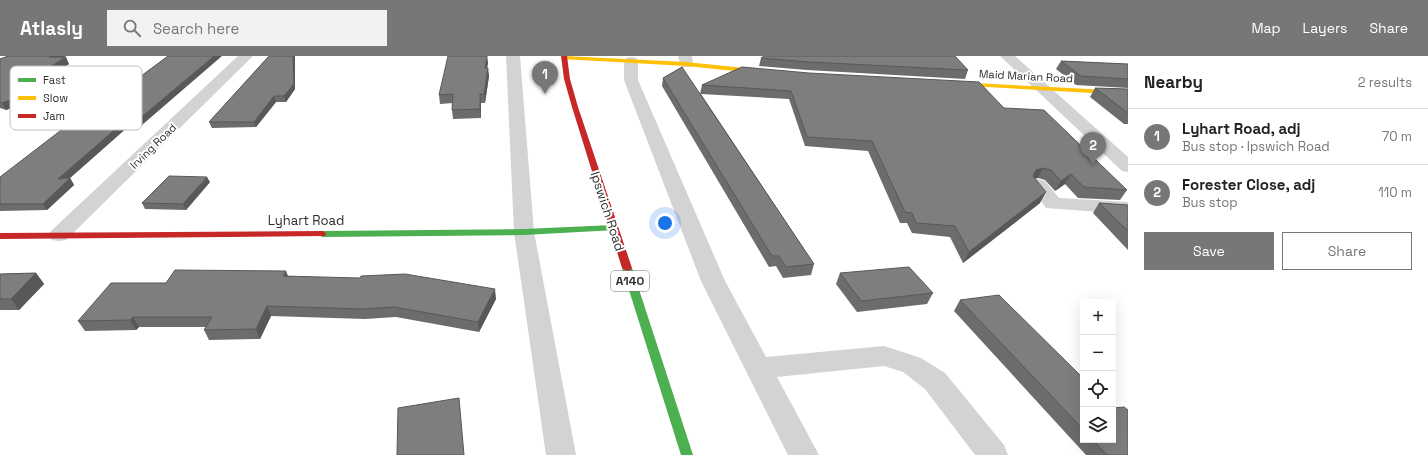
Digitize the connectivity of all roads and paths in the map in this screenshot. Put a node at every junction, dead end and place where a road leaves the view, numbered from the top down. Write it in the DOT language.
graph roads {
  1 [pos="246,56"];
  2 [pos="513,56"];
  3 [pos="1007,56"];
  4 [pos="564,57"];
  5 [pos="686,60"];
  6 [pos="631,62"];
  7 [pos="776,73"];
  8 [pos="945,84"];
  9 [pos="1044,89"];
  10 [pos="1128,93"];
  11 [pos="1128,167"];
  12 [pos="1038,185"];
  13 [pos="1053,204"];
  14 [pos="1128,208"];
  15 [pos="1068,221"];
  16 [pos="613,228"];
  17 [pos="524,232"];
  18 [pos="59,235"];
  19 [pos="0,236"];
  20 [pos="759,368"];
  21 [pos="560,455"];
  22 [pos="687,455"];
  23 [pos="804,455"];
  24 [pos="993,455"];
  1 -- 18 [label="street, Irving Road"];
  2 -- 17 [label="street"];
  3 -- 9 [label="street"];
  4 -- 6 [label="main road"];
  4 -- 16 [label="main road, Ipswich Road / A140"];
  5 -- 6 [label="main road"];
  5 -- 7 [label="main road"];
  6 -- 20 [label="street"];
  8 -- 9 [label="main road, Maid Marian Road"];
  9 -- 10 [label="main road, Maid Marian Road"];
  9 -- 11 [label="street"];
  12 -- 13 [label="street"];
  13 -- 14 [label="street"];
  13 -- 15 [label="street"];
  16 -- 17 [label="main road, Lyhart Road"];
  16 -- 22 [label="main road, Ipswich Road / A140"];
  17 -- 18 [label="main road, Lyhart Road"];
  17 -- 21 [label="street"];
  18 -- 19 [label="main road, Lyhart Road"];
  20 -- 23 [label="street"];
  20 -- 24 [label="street"];
}
